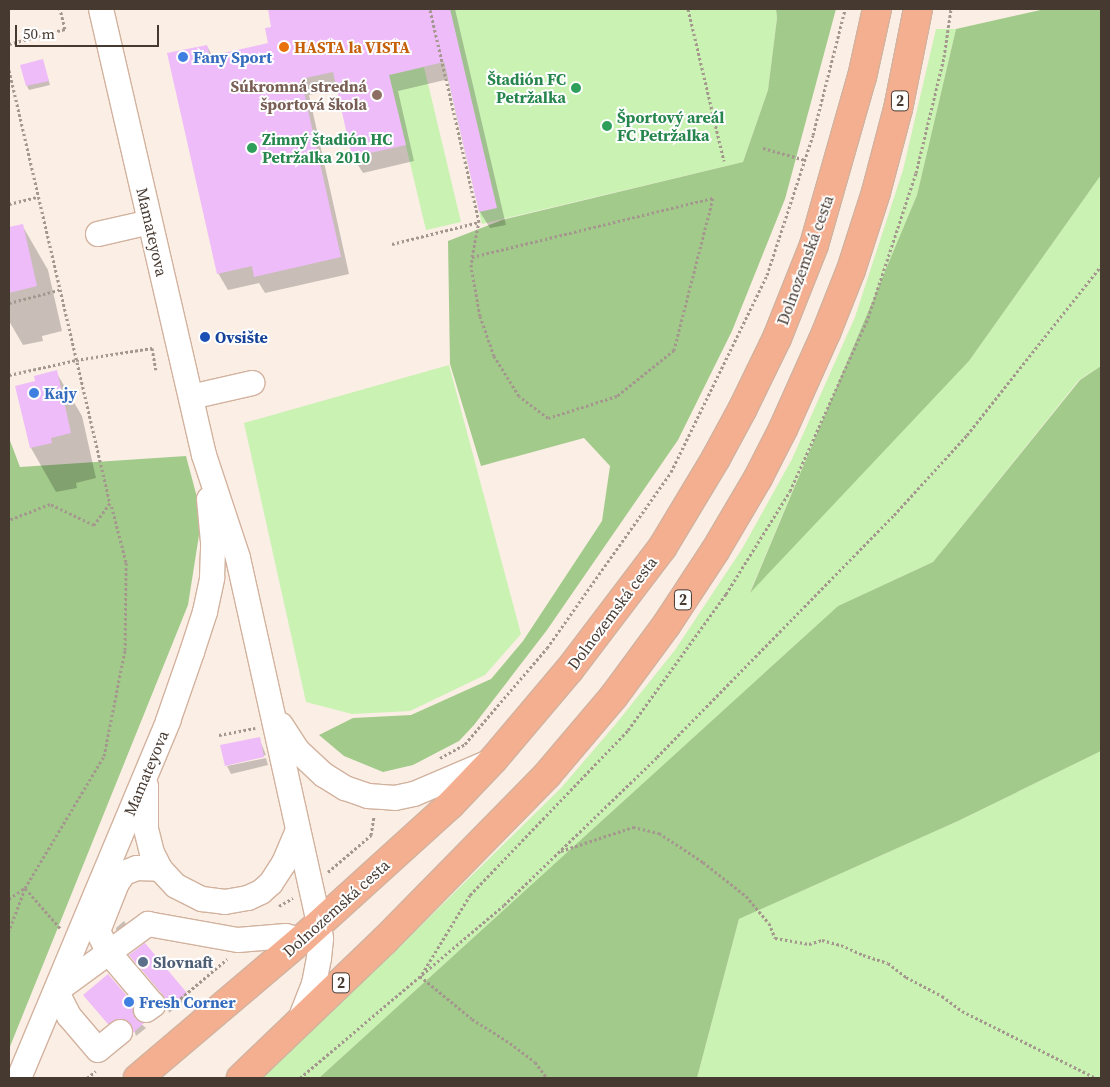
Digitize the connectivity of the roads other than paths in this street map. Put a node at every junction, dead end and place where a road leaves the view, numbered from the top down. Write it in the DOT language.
graph roads {
  1 [pos="101,9"];
  2 [pos="877,9"];
  3 [pos="918,9"];
  4 [pos="150,222"];
  5 [pos="98,234"];
  6 [pos="252,384"];
  7 [pos="191,397"];
  8 [pos="204,454"];
  9 [pos="270,700"];
  10 [pos="493,760"];
  11 [pos="146,774"];
  12 [pos="298,832"];
  13 [pos="160,868"];
  14 [pos="192,896"];
  15 [pos="182,930"];
  16 [pos="310,932"];
  17 [pos="109,953"];
  18 [pos="56,991"];
  19 [pos="146,1010"];
  20 [pos="297,1026"];
  21 [pos="120,1032"];
  22 [pos="19,1078"];
  23 [pos="138,1078"];
  24 [pos="241,1078"];
  1 -- 4 [label="street, Mamateyova"];
  2 -- 10 [label="main road, Dolnozemská cesta"];
  3 -- 20 [label="main road, 2"];
  4 -- 5 [label="street"];
  4 -- 7 [label="street, Mamateyova"];
  6 -- 7 [label="street"];
  7 -- 8 [label="street, Mamateyova"];
  8 -- 9 [label="street, Mamateyova"];
  8 -- 11 [label="street, Mamateyova"];
  9 -- 10 [label="street"];
  9 -- 12 [label="street, Mamateyova"];
  10 -- 16 [label="main road, Dolnozemská cesta"];
  11 -- 13 [label="street"];
  11 -- 18 [label="street, Mamateyova"];
  12 -- 14 [label="street"];
  12 -- 16 [label="street, Mamateyova"];
  13 -- 14 [label="street"];
  13 -- 17 [label="street"];
  14 -- 15 [label="street"];
  15 -- 16 [label="street"];
  15 -- 17 [label="street"];
  16 -- 20 [label="street, Mamateyova"];
  16 -- 23 [label="main road, Dolnozemská cesta"];
  17 -- 18 [label="street"];
  17 -- 19 [label="street"];
  18 -- 21 [label="street"];
  18 -- 22 [label="street, Mamateyova"];
  20 -- 24 [label="main road, 2"];
}
